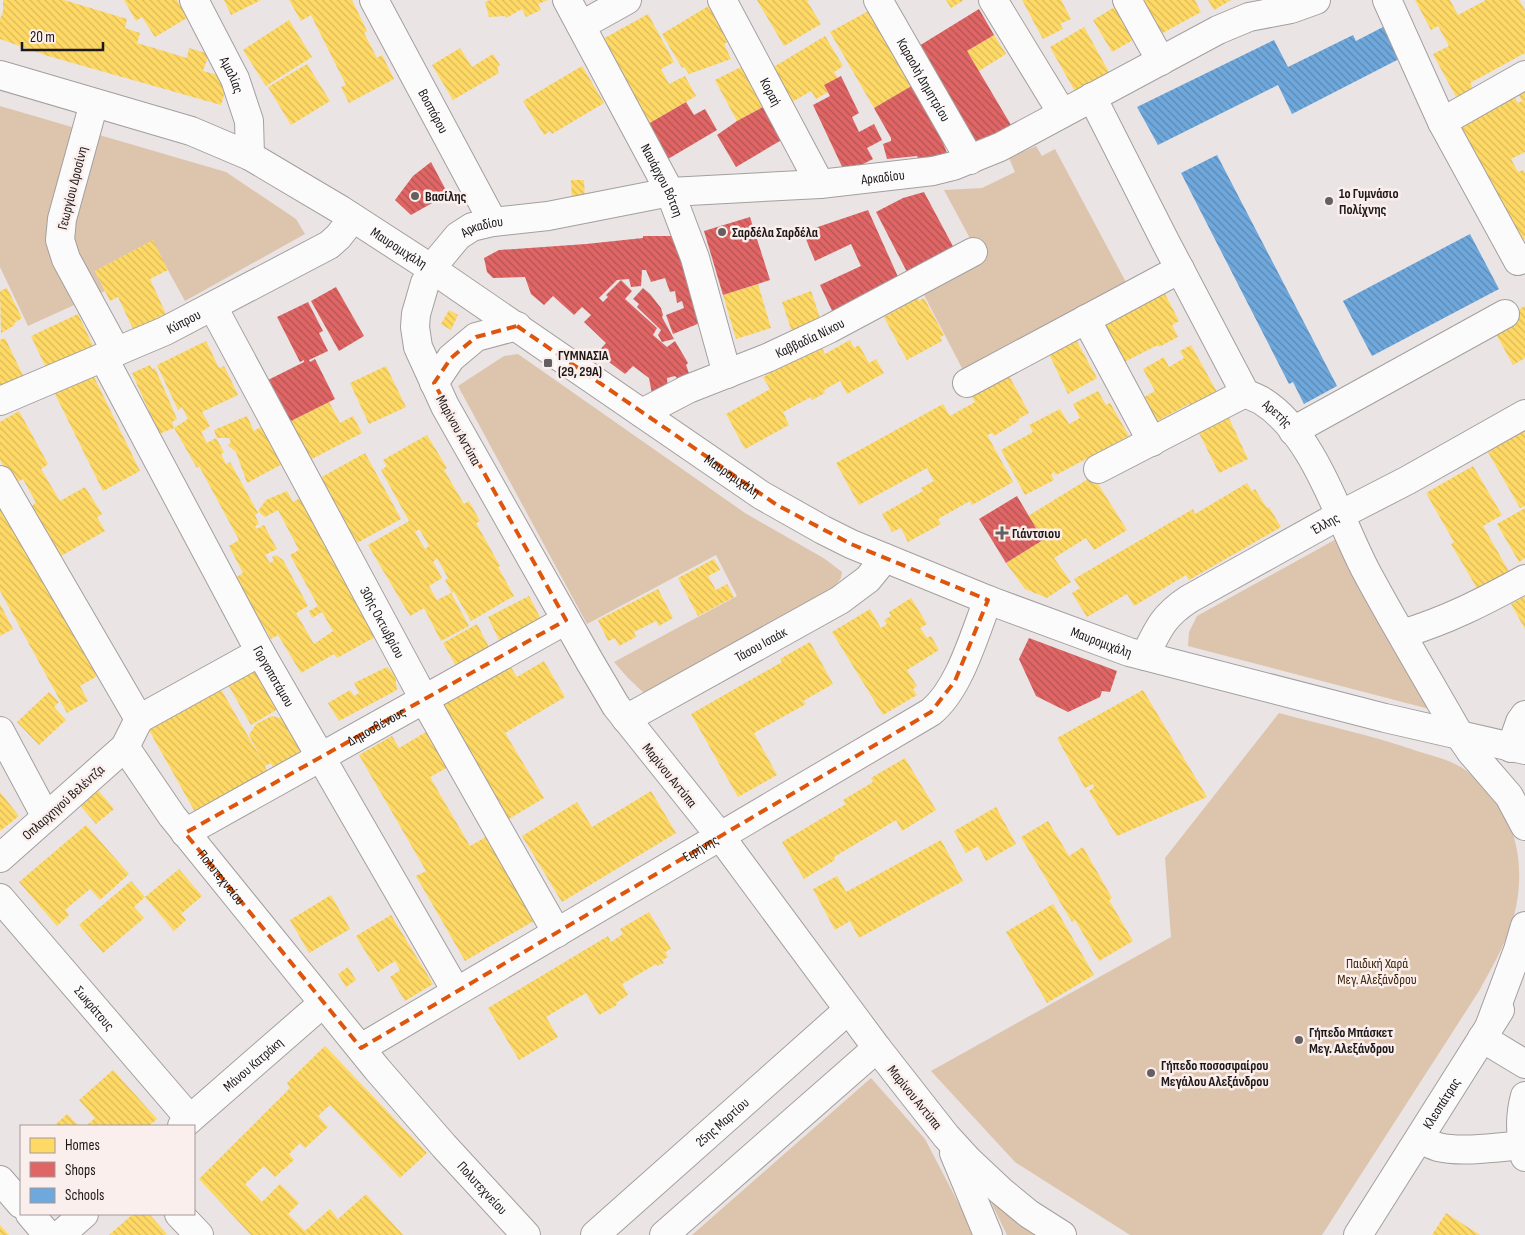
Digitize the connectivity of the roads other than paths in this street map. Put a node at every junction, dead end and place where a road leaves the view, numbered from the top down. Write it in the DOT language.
graph roads {
  1 [pos="194,0"];
  2 [pos="374,0"];
  3 [pos="567,0"];
  4 [pos="722,0"];
  5 [pos="878,0"];
  6 [pos="993,0"];
  7 [pos="1127,0"];
  8 [pos="1316,0"];
  9 [pos="1387,0"];
  10 [pos="1259,7"];
  11 [pos="605,13"];
  12 [pos="1160,61"];
  13 [pos="1525,74"];
  14 [pos="0,75"];
  15 [pos="1092,98"];
  16 [pos="94,104"];
  17 [pos="1062,113"];
  18 [pos="1442,122"];
  19 [pos="250,156"];
  20 [pos="970,160"];
  21 [pos="820,184"];
  22 [pos="670,192"];
  23 [pos="353,218"];
  24 [pos="493,222"];
  25 [pos="973,252"];
  26 [pos="1522,260"];
  27 [pos="432,269"];
  28 [pos="1180,269"];
  29 [pos="213,307"];
  30 [pos="1505,314"];
  31 [pos="1086,319"];
  32 [pos="517,326"];
  33 [pos="109,354"];
  34 [pos="727,374"];
  35 [pos="434,383"];
  36 [pos="967,383"];
  37 [pos="1245,393"];
  38 [pos="0,401"];
  39 [pos="642,413"];
  40 [pos="1525,414"];
  41 [pos="1293,431"];
  42 [pos="1152,442"];
  43 [pos="1098,469"];
  44 [pos="0,480"];
  45 [pos="1340,515"];
  46 [pos="885,558"];
  47 [pos="1525,579"];
  48 [pos="988,600"];
  49 [pos="566,620"];
  50 [pos="1402,634"];
  51 [pos="260,652"];
  52 [pos="1145,656"];
  53 [pos="424,699"];
  54 [pos="1525,715"];
  55 [pos="139,719"];
  56 [pos="626,719"];
  57 [pos="0,731"];
  58 [pos="1460,736"];
  59 [pos="125,747"];
  60 [pos="1518,749"];
  61 [pos="321,757"];
  62 [pos="46,817"];
  63 [pos="1525,826"];
  64 [pos="186,833"];
  65 [pos="720,836"];
  66 [pos="0,858"];
  67 [pos="0,898"];
  68 [pos="1525,926"];
  69 [pos="557,933"];
  70 [pos="1525,970"];
  71 [pos="456,991"];
  72 [pos="323,1003"];
  73 [pos="848,1010"];
  74 [pos="1485,1034"];
  75 [pos="361,1048"];
  76 [pos="877,1048"];
  77 [pos="1525,1064"];
  78 [pos="1525,1096"];
  79 [pos="186,1122"];
  80 [pos="946,1136"];
  81 [pos="1420,1139"];
  82 [pos="1524,1149"];
  83 [pos="0,1180"];
  84 [pos="20,1203"];
  85 [pos="31,1215"];
  86 [pos="83,1215"];
  87 [pos="181,1215"];
  88 [pos="48,1235"];
  89 [pos="60,1235"];
  90 [pos="199,1235"];
  91 [pos="526,1235"];
  92 [pos="595,1235"];
  93 [pos="664,1235"];
  94 [pos="988,1235"];
  95 [pos="1062,1235"];
  96 [pos="1358,1235"];
  1 -- 19 [label="street, Αμαλίας"];
  2 -- 24 [label="street, Βοσπόρου"];
  3 -- 11 [label="street, Ναυάρχου Βότση"];
  4 -- 21 [label="street, Κοραή"];
  5 -- 20 [label="street, Καραολή Δημητρίου"];
  6 -- 17 [label="street"];
  7 -- 12 [label="street"];
  8 -- 10 [label="street, Αρκαδίου"];
  9 -- 18 [label="street"];
  10 -- 12 [label="street, Αρκαδίου"];
  11 -- 22 [label="street, Ναυάρχου Βότση"];
  12 -- 15 [label="street, Αρκαδίου"];
  13 -- 18 [label="street"];
  14 -- 16 [label="street, Μαυρομιχάλη"];
  15 -- 17 [label="street, Αρκαδίου"];
  15 -- 28 [label="street, Αρετής"];
  16 -- 19 [label="street, Μαυρομιχάλη"];
  16 -- 33 [label="street, Γεωργίου Δροσίνη"];
  17 -- 20 [label="street, Αρκαδίου"];
  18 -- 26 [label="street"];
  19 -- 23 [label="street, Μαυρομιχάλη"];
  20 -- 21 [label="street, Αρκαδίου"];
  21 -- 22 [label="street, Αρκαδίου"];
  22 -- 24 [label="street, Αρκαδίου"];
  22 -- 34 [label="street, Ναυάρχου Βότση"];
  23 -- 27 [label="street, Μαυρομιχάλη"];
  23 -- 29 [label="street, Κύπρου"];
  24 -- 27 [label="street, Αρκαδίου"];
  25 -- 34 [label="street, Καββαδία Νίκου"];
  27 -- 32 [label="street, Μαυρομιχάλη"];
  27 -- 35 [label="street, Μαρίνου Αντύπα"];
  28 -- 31 [label="street"];
  28 -- 37 [label="street, Αρετής"];
  29 -- 33 [label="street, Κύπρου"];
  29 -- 53 [label="street, 30ής Οκτωβρίου"];
  30 -- 41 [label="street"];
  31 -- 36 [label="street"];
  31 -- 42 [label="street"];
  32 -- 35 [label="street"];
  32 -- 39 [label="street, Μαυρομιχάλη"];
  33 -- 38 [label="street, Κύπρου"];
  33 -- 51 [label="street, Γοργοποτάμου"];
  34 -- 39 [label="street, Καββαδία Νίκου"];
  35 -- 49 [label="street, Μαρίνου Αντύπα"];
  37 -- 41 [label="street, Αρετής"];
  37 -- 42 [label="street"];
  39 -- 46 [label="street, Μαυρομιχάλη"];
  40 -- 45 [label="street, Έλλης"];
  41 -- 45 [label="street, Αρετής"];
  42 -- 43 [label="street"];
  44 -- 55 [label="street"];
  45 -- 50 [label="street, Αρετής"];
  45 -- 52 [label="street, Έλλης"];
  46 -- 48 [label="street, Μαυρομιχάλη"];
  46 -- 56 [label="street, Τάσου Ισαάκ"];
  47 -- 50 [label="street"];
  48 -- 52 [label="street, Μαυρομιχάλη"];
  48 -- 65 [label="street, Ειρήνης"];
  49 -- 53 [label="street, Δημοσθένους"];
  49 -- 56 [label="street, Μαρίνου Αντύπα"];
  50 -- 58 [label="street, Αρετής"];
  51 -- 55 [label="street"];
  51 -- 61 [label="street, Γοργοποτάμου"];
  52 -- 58 [label="street, Μαυρομιχάλη"];
  53 -- 61 [label="street, Δημοσθένους"];
  53 -- 69 [label="street, 30ής Οκτωβρίου"];
  54 -- 60 [label="street"];
  55 -- 59 [label="street"];
  56 -- 65 [label="street, Μαρίνου Αντύπα"];
  57 -- 62 [label="street"];
  58 -- 60 [label="street, Μαυρομιχάλη"];
  58 -- 63 [label="street, Αρετής"];
  59 -- 62 [label="street, Οπλαρχηγού Βελέντζα"];
  59 -- 64 [label="street, Πολυτεχνείου"];
  61 -- 64 [label="street, Δημοσθένους"];
  61 -- 71 [label="street, Γοργοποτάμου"];
  62 -- 66 [label="street, Οπλαρχηγού Βελέντζα"];
  64 -- 72 [label="street, Πολυτεχνείου"];
  65 -- 69 [label="street, Ειρήνης"];
  65 -- 73 [label="street, Μαρίνου Αντύπα"];
  67 -- 79 [label="street, Σωκράτους"];
  68 -- 74 [label="street"];
  69 -- 71 [label="street, Ειρήνης"];
  70 -- 74 [label="street, Κλεοπάτρας"];
  71 -- 75 [label="street, Ειρήνης"];
  72 -- 75 [label="street, Πολυτεχνείου"];
  72 -- 79 [label="street, Μάνου Κατράκη"];
  73 -- 76 [label="street, Μαρίνου Αντύπα"];
  73 -- 92 [label="street, 25ης Μαρτίου"];
  74 -- 77 [label="street"];
  74 -- 81 [label="street, Κλεοπάτρας"];
  75 -- 91 [label="street, Πολυτεχνείου"];
  76 -- 80 [label="street, Μαρίνου Αντύπα"];
  76 -- 93 [label="street"];
  78 -- 82 [label="street"];
  80 -- 94 [label="street"];
  80 -- 95 [label="street, Μαρίνου Αντύπα"];
  81 -- 82 [label="street"];
  81 -- 96 [label="street, Κλεοπάτρας"];
  83 -- 84 [label="street"];
  85 -- 88 [label="street"];
  86 -- 89 [label="street"];
  87 -- 90 [label="street"];
}
